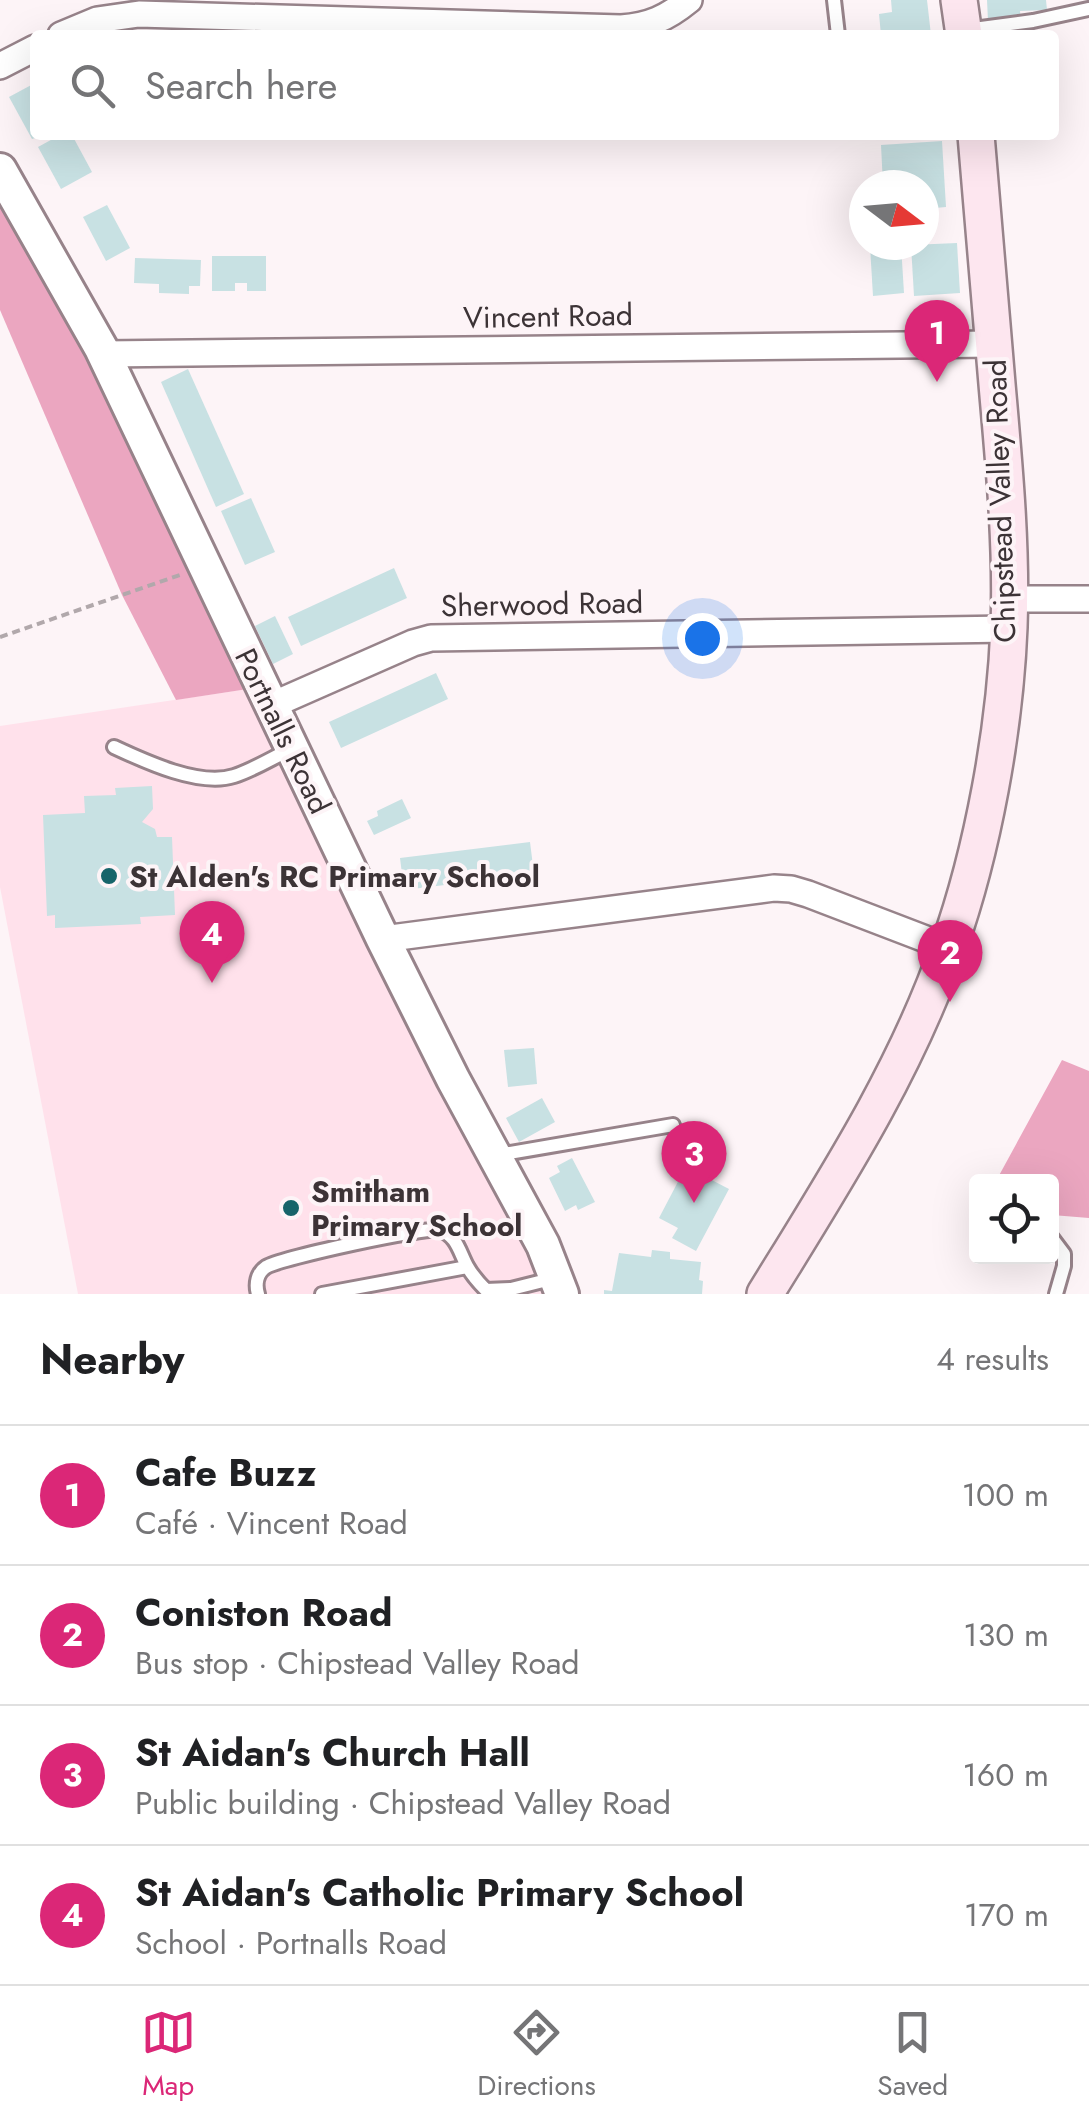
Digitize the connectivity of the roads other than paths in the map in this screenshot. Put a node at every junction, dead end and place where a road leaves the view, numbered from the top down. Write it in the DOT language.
graph roads {
  1 [pos="689,0"];
  2 [pos="834,0"];
  3 [pos="1088,8"];
  4 [pos="962,22"];
  5 [pos="73,30"];
  6 [pos="837,30"];
  7 [pos="30,51"];
  8 [pos="0,66"];
  9 [pos="976,140"];
  10 [pos="0,170"];
  11 [pos="994,344"];
  12 [pos="104,354"];
  13 [pos="1089,599"];
  14 [pos="1009,614"];
  15 [pos="270,706"];
  16 [pos="114,747"];
  17 [pos="291,749"];
  18 [pos="383,939"];
  19 [pos="949,948"];
  20 [pos="673,1125"];
  21 [pos="494,1156"];
  22 [pos="1059,1247"];
  23 [pos="467,1267"];
  24 [pos="559,1286"];
  25 [pos="258,1294"];
  26 [pos="322,1294"];
  27 [pos="765,1294"];
  28 [pos="1056,1294"];
  1 -- 5 [label="street"];
  2 -- 6 [label="lane"];
  3 -- 4 [label="lane"];
  7 -- 8 [label="street"];
  9 -- 11 [label="main road, Chipstead Valley Road"];
  10 -- 12 [label="street, Portnalls Road"];
  11 -- 12 [label="street, Vincent Road"];
  11 -- 14 [label="main road, Chipstead Valley Road"];
  12 -- 15 [label="street, Portnalls Road"];
  13 -- 14 [label="street, Sherwood Road"];
  14 -- 15 [label="street, Sherwood Road"];
  14 -- 19 [label="main road, Chipstead Valley Road"];
  15 -- 17 [label="street, Portnalls Road"];
  16 -- 17 [label="lane"];
  17 -- 18 [label="street, Portnalls Road"];
  18 -- 19 [label="street"];
  18 -- 21 [label="street, Portnalls Road"];
  19 -- 27 [label="main road, Chipstead Valley Road"];
  20 -- 21 [label="lane"];
  21 -- 24 [label="street, Portnalls Road"];
  22 -- 28 [label="lane"];
  23 -- 24 [label="lane"];
  23 -- 25 [label="lane"];
  23 -- 26 [label="lane"];
}
